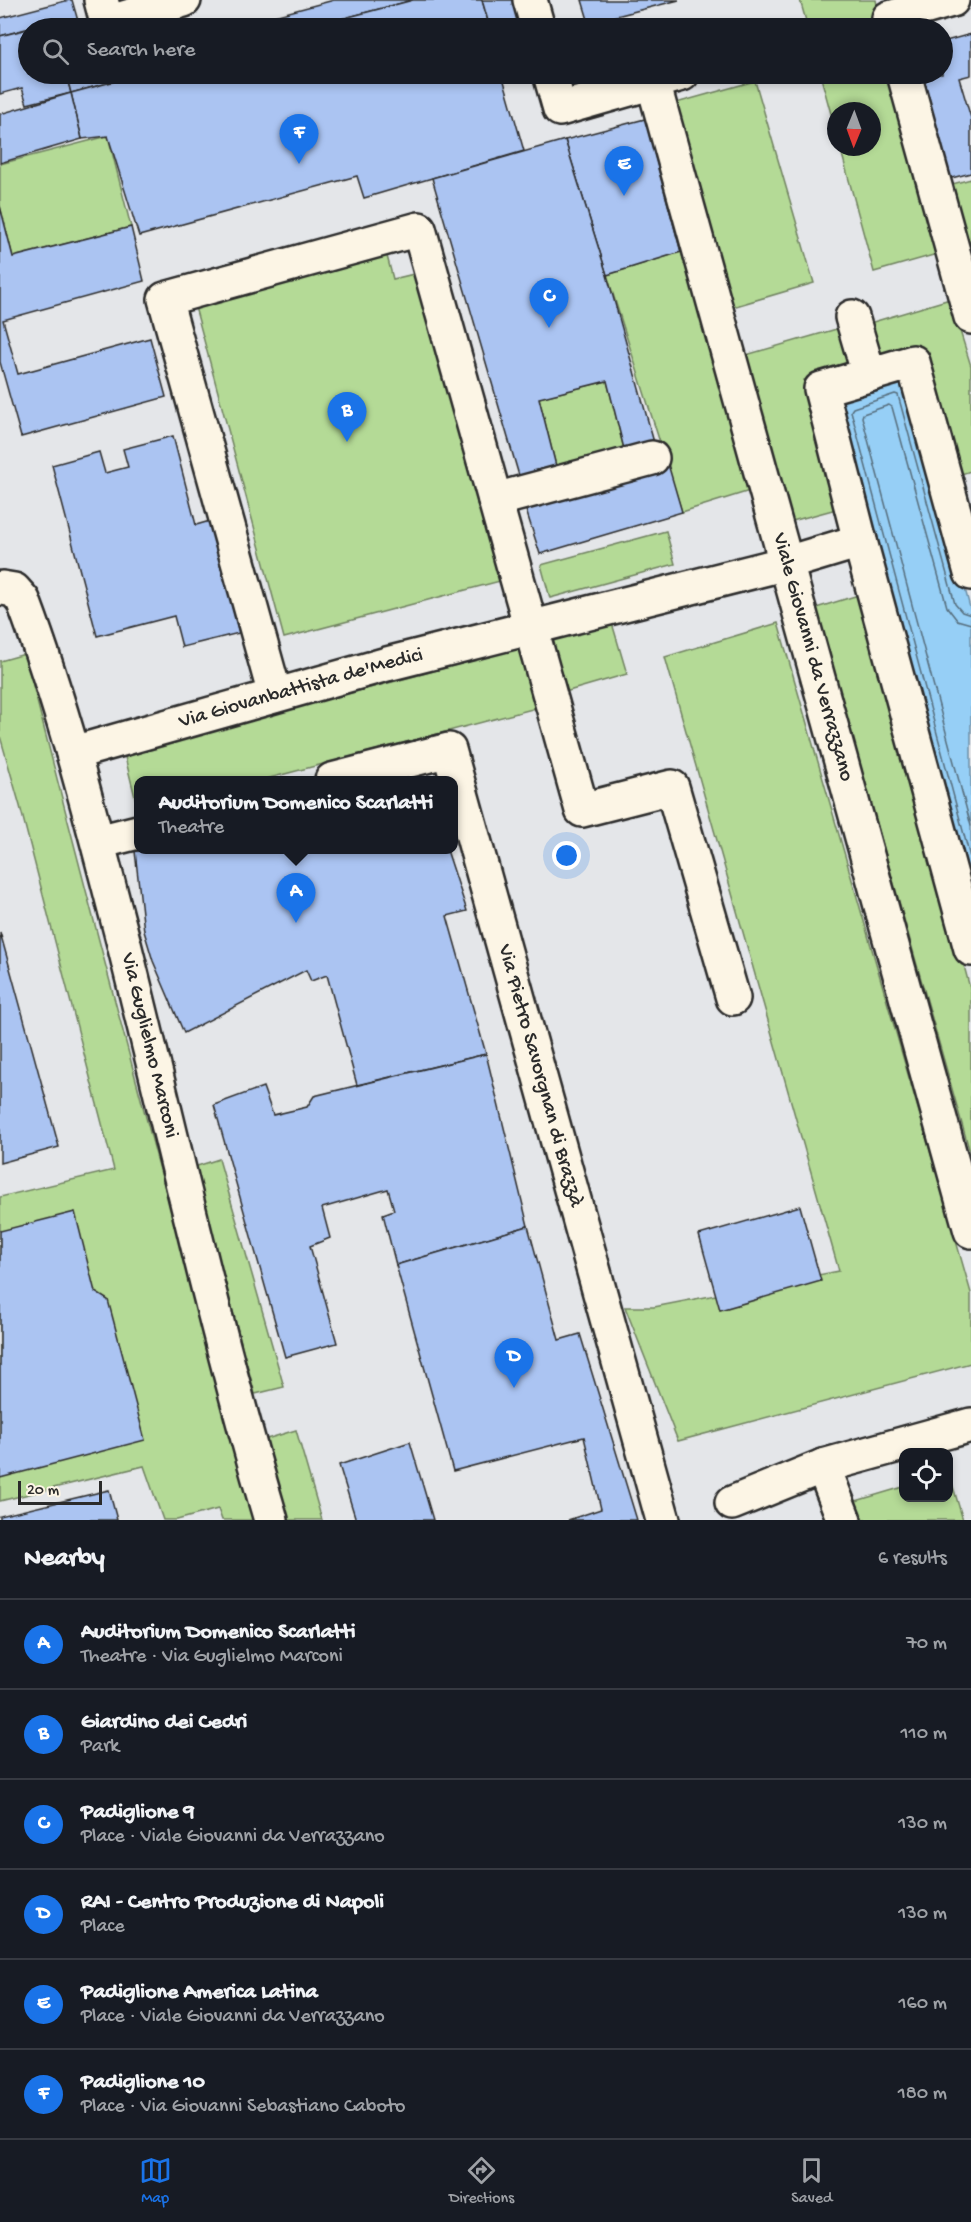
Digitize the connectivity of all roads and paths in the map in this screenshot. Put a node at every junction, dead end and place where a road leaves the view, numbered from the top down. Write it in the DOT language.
graph roads {
  1 [pos="101,0"];
  2 [pos="184,0"];
  3 [pos="530,0"];
  4 [pos="952,0"];
  5 [pos="106,18"];
  6 [pos="124,18"];
  7 [pos="534,18"];
  8 [pos="903,18"];
  9 [pos="553,84"];
  10 [pos="648,84"];
  11 [pos="669,84"];
  12 [pos="907,84"];
  13 [pos="852,317"];
  14 [pos="971,317"];
  15 [pos="868,375"];
  16 [pos="652,458"];
  17 [pos="495,500"];
  18 [pos="963,514"];
  19 [pos="860,541"];
  20 [pos="787,563"];
  21 [pos="971,573"];
  22 [pos="1,586"];
  23 [pos="530,627"];
  24 [pos="275,695"];
  25 [pos="73,753"];
  26 [pos="348,776"];
  27 [pos="456,776"];
  28 [pos="458,782"];
  29 [pos="134,833"];
  30 [pos="98,842"];
  31 [pos="971,949"];
  32 [pos="733,998"];
  33 [pos="971,1232"];
  34 [pos="971,1425"];
  35 [pos="823,1466"];
  36 [pos="732,1503"];
  37 [pos="271,1520"];
  38 [pos="663,1520"];
  39 [pos="844,1520"];
  1 -- 5 [label="street"];
  2 -- 6 [label="street"];
  3 -- 7 [label="street"];
  4 -- 8 [label="street"];
  9 -- 10 [label="street"];
  11 -- 20 [label="street, Viale Giovanni da Verrazzano"];
  12 -- 14 [label="street"];
  13 -- 15 [label="street"];
  15 -- 18 [label="street"];
  15 -- 19 [label="street"];
  16 -- 17 [label="street"];
  17 -- 23 [label="street"];
  17 -- 24 [label="street"];
  18 -- 21 [label="street"];
  19 -- 20 [label="street, Via Giovanbattista de'Medici"];
  19 -- 31 [label="street"];
  20 -- 23 [label="street, Via Giovanbattista de'Medici"];
  20 -- 33 [label="street, Viale Giovanni da Verrazzano"];
  22 -- 25 [label="street, Via Guglielmo Marconi"];
  23 -- 24 [label="street, Via Giovanbattista de'Medici"];
  23 -- 32 [label="street"];
  24 -- 25 [label="street, Via Giovanbattista de'Medici"];
  25 -- 30 [label="street, Via Guglielmo Marconi"];
  26 -- 27 [label="street, Via Pietro Savorgnan di Brazzà"];
  28 -- 38 [label="street, Via Pietro Savorgnan di Brazzà"];
  29 -- 30 [label="street"];
  30 -- 37 [label="street, Via Guglielmo Marconi"];
  34 -- 35 [label="street"];
  35 -- 36 [label="street"];
  35 -- 39 [label="street"];
}
